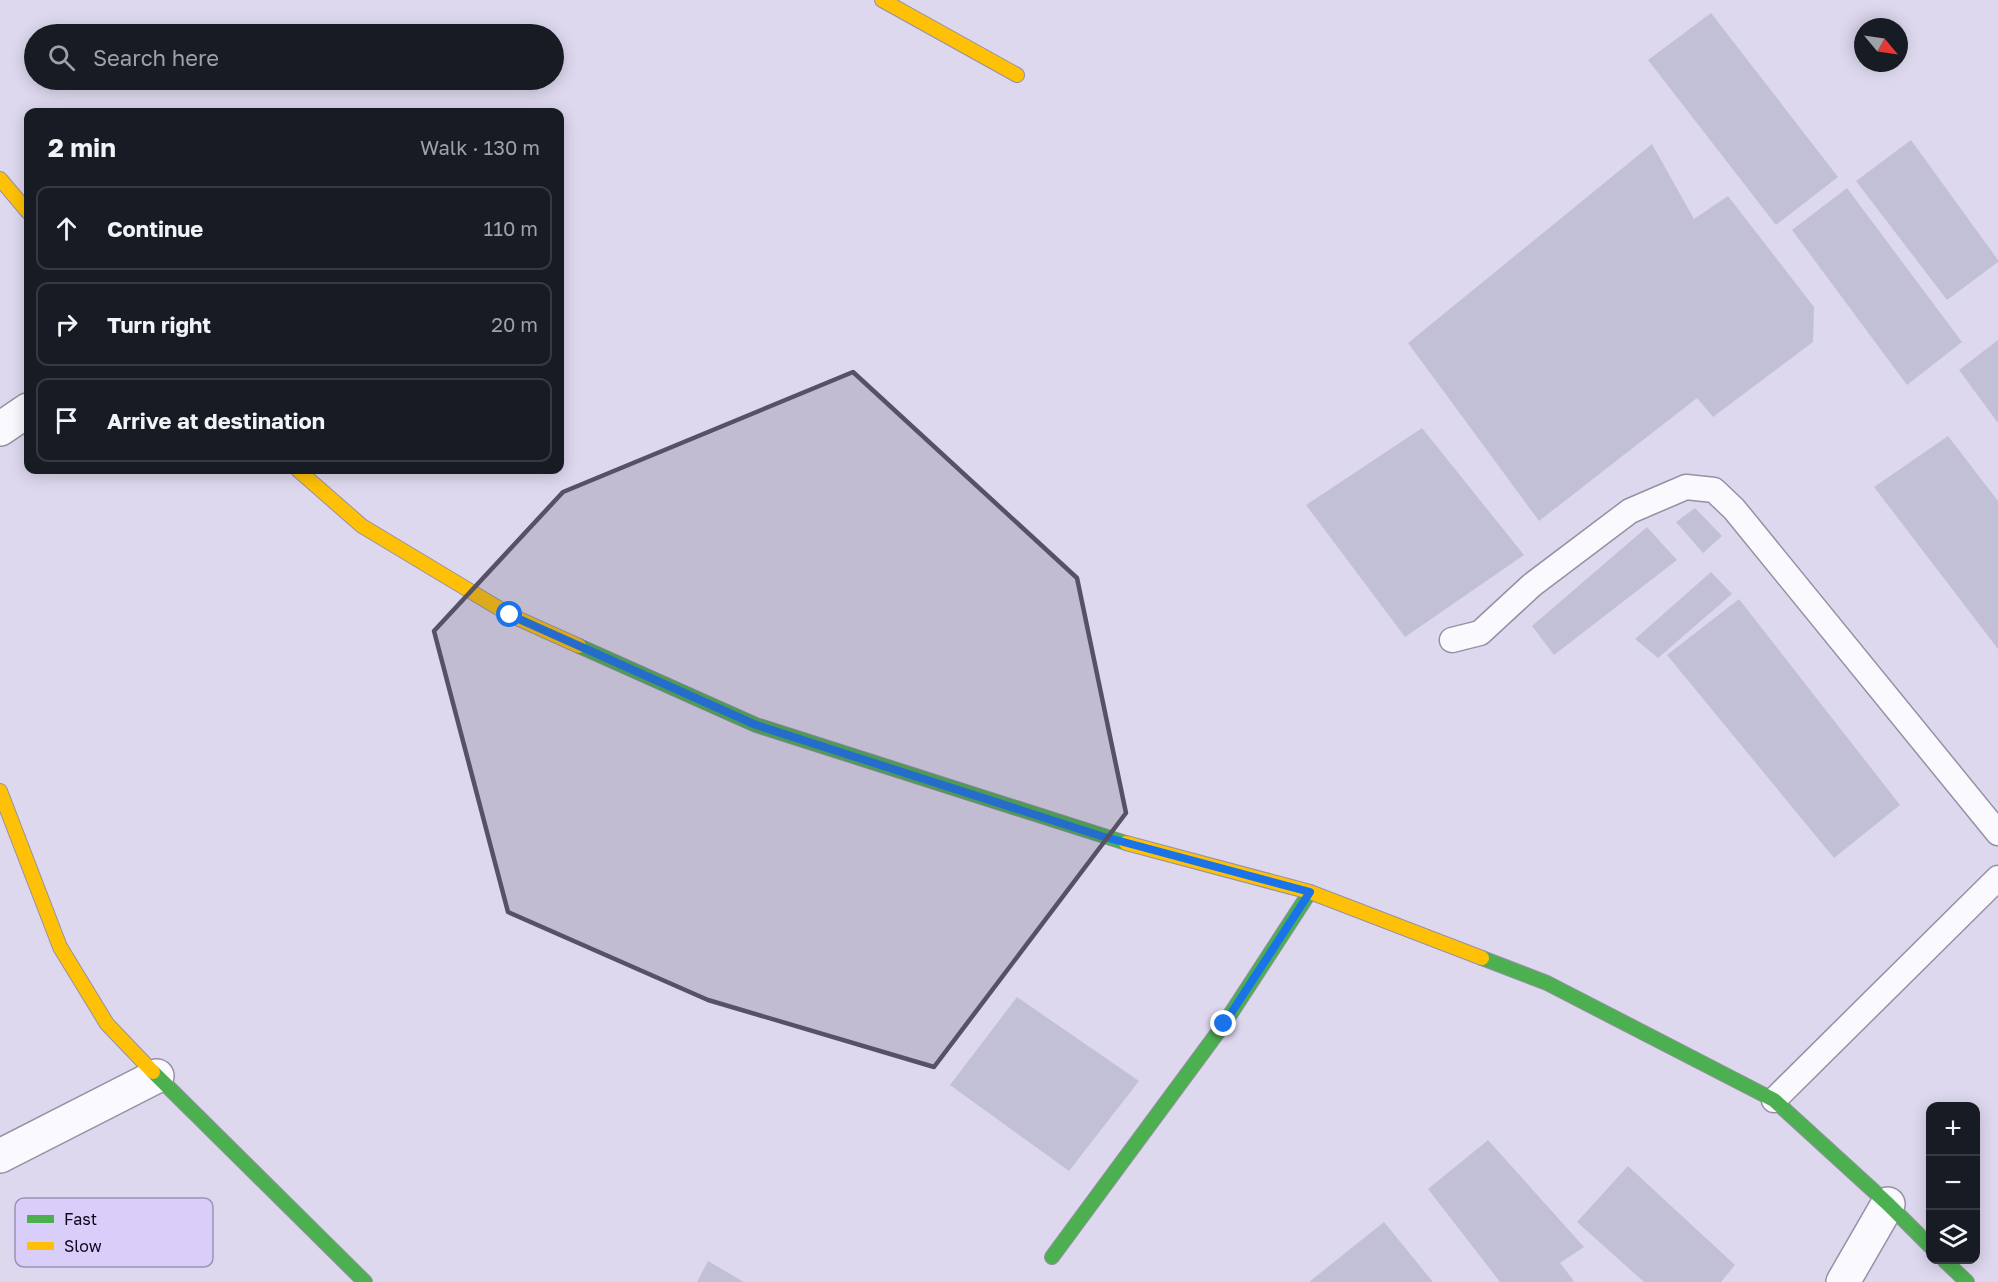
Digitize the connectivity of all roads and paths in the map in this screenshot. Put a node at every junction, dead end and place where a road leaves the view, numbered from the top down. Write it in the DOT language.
graph roads {
  1 [pos="882,0"];
  2 [pos="1017,75"];
  3 [pos="0,179"];
  4 [pos="24,207"];
  5 [pos="24,413"];
  6 [pos="0,429"];
  7 [pos="303,474"];
  8 [pos="1452,640"];
  9 [pos="0,791"];
  10 [pos="1998,833"];
  11 [pos="1998,878"];
  12 [pos="1310,892"];
  13 [pos="157,1076"];
  14 [pos="1774,1100"];
  15 [pos="0,1156"];
  16 [pos="1888,1204"];
  17 [pos="1926,1242"];
  18 [pos="1052,1257"];
  19 [pos="1948,1264"];
  20 [pos="365,1282"];
  21 [pos="1843,1282"];
  22 [pos="1967,1282"];
  1 -- 2 [label="street"];
  3 -- 4 [label="street"];
  5 -- 6 [label="street"];
  7 -- 12 [label="street"];
  8 -- 10 [label="lane"];
  9 -- 13 [label="street"];
  11 -- 14 [label="lane"];
  12 -- 14 [label="street"];
  12 -- 18 [label="street"];
  13 -- 15 [label="street"];
  13 -- 20 [label="street"];
  14 -- 16 [label="street"];
  16 -- 17 [label="street"];
  16 -- 21 [label="street"];
  19 -- 22 [label="street"];
}
